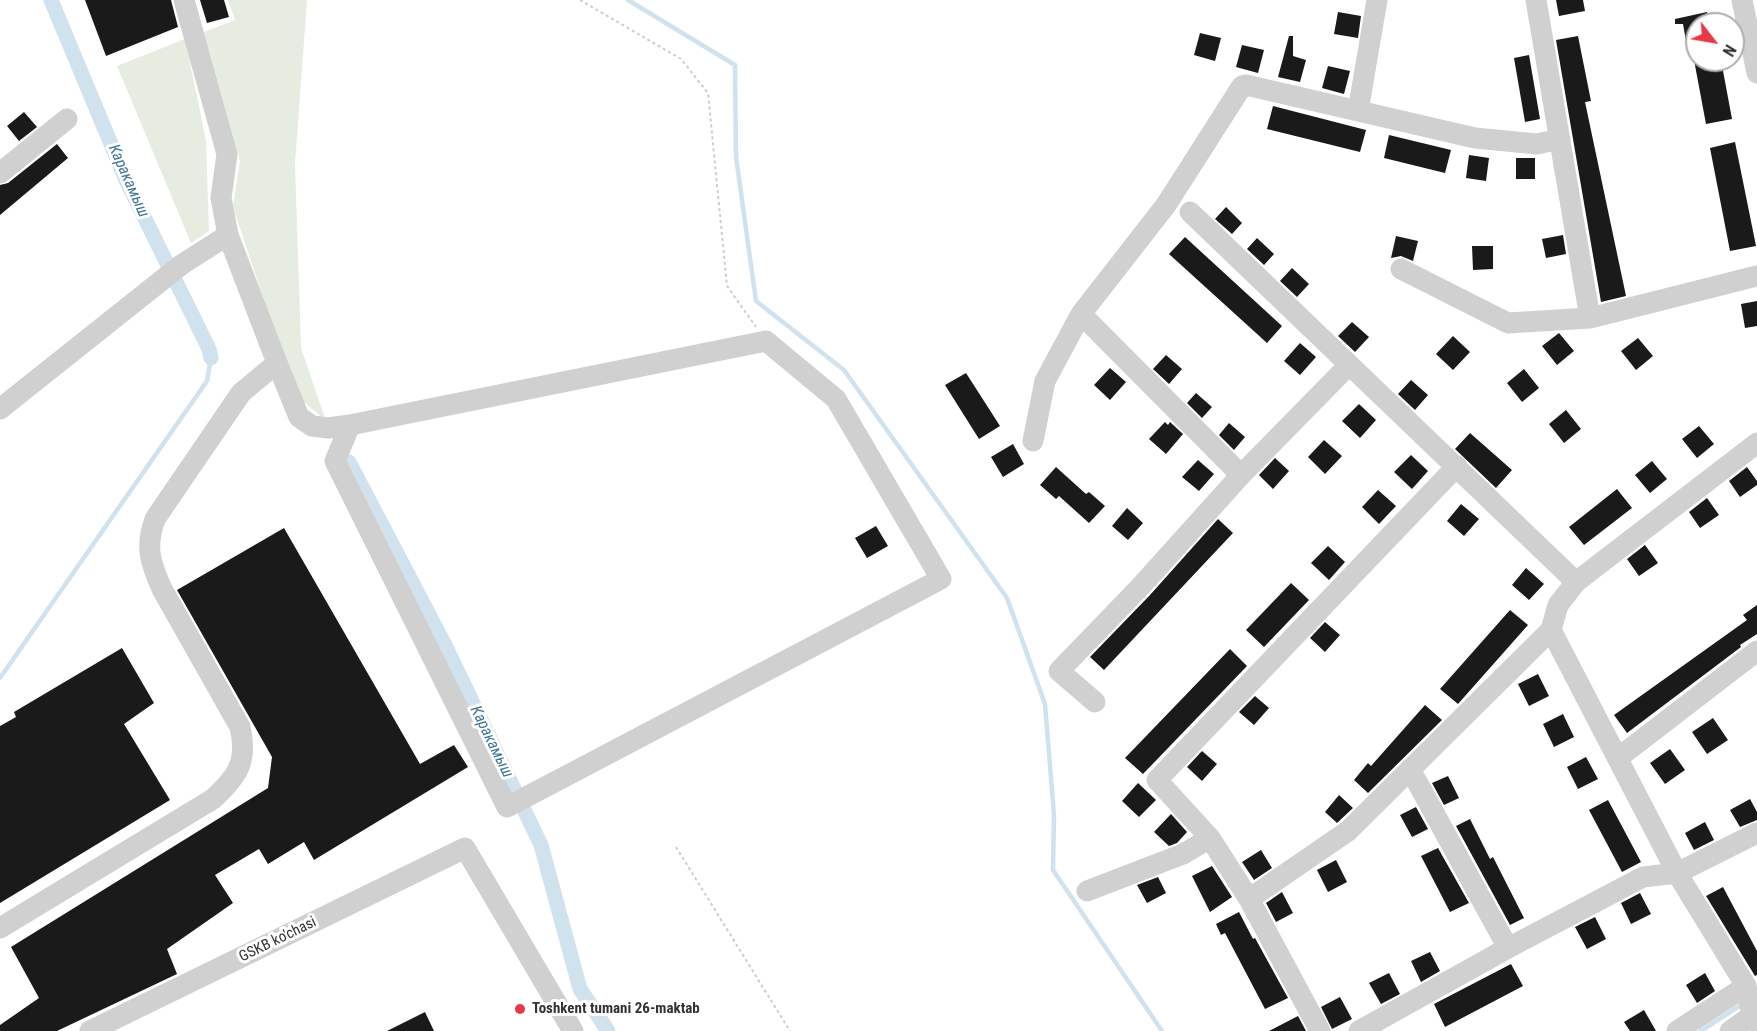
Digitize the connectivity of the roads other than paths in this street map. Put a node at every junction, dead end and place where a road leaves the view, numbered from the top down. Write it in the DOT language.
graph roads {
  1 [pos="184,0"];
  2 [pos="1377,0"];
  3 [pos="1536,0"];
  4 [pos="1742,0"];
  5 [pos="1757,73"];
  6 [pos="1358,111"];
  7 [pos="67,118"];
  8 [pos="1560,139"];
  9 [pos="0,173"];
  10 [pos="1190,212"];
  11 [pos="228,235"];
  12 [pos="1401,269"];
  13 [pos="1757,276"];
  14 [pos="1081,314"];
  15 [pos="1590,318"];
  16 [pos="277,363"];
  17 [pos="1348,366"];
  18 [pos="0,409"];
  19 [pos="350,425"];
  20 [pos="1033,441"];
  21 [pos="1757,443"];
  22 [pos="1457,466"];
  23 [pos="1241,476"];
  24 [pos="1576,582"];
  25 [pos="1551,630"];
  26 [pos="1757,651"];
  27 [pos="1095,702"];
  28 [pos="1618,758"];
  29 [pos="1410,769"];
  30 [pos="1757,833"];
  31 [pos="1210,838"];
  32 [pos="1677,873"];
  33 [pos="1087,891"];
  34 [pos="1249,899"];
  35 [pos="0,928"];
  36 [pos="1508,948"];
  37 [pos="1752,1006"];
  38 [pos="90,1031"];
  39 [pos="573,1031"];
  40 [pos="1320,1031"];
  41 [pos="1359,1031"];
  42 [pos="1677,1031"];
  43 [pos="1730,1031"];
  1 -- 11 [label="street"];
  2 -- 6 [label="street"];
  3 -- 8 [label="street"];
  4 -- 5 [label="street"];
  6 -- 8 [label="street"];
  6 -- 14 [label="street"];
  7 -- 9 [label="street"];
  8 -- 15 [label="street"];
  10 -- 17 [label="street"];
  11 -- 16 [label="street"];
  11 -- 18 [label="street"];
  12 -- 15 [label="street"];
  13 -- 15 [label="street"];
  14 -- 20 [label="street"];
  14 -- 23 [label="street"];
  16 -- 19 [label="street"];
  16 -- 35 [label="street"];
  17 -- 22 [label="street"];
  17 -- 23 [label="street"];
  19 -- 19 [label="street"];
  21 -- 24 [label="street"];
  22 -- 24 [label="street"];
  22 -- 31 [label="street"];
  23 -- 27 [label="street"];
  24 -- 25 [label="street"];
  25 -- 28 [label="street"];
  25 -- 29 [label="street"];
  26 -- 28 [label="street"];
  28 -- 32 [label="street"];
  29 -- 34 [label="street"];
  29 -- 36 [label="street"];
  30 -- 32 [label="street"];
  31 -- 33 [label="street"];
  31 -- 34 [label="street"];
  32 -- 36 [label="street"];
  32 -- 37 [label="street"];
  34 -- 40 [label="street"];
  36 -- 41 [label="street"];
  37 -- 42 [label="street"];
  37 -- 43 [label="street"];
  38 -- 39 [label="street, GSKB ko'chasi"];
}
